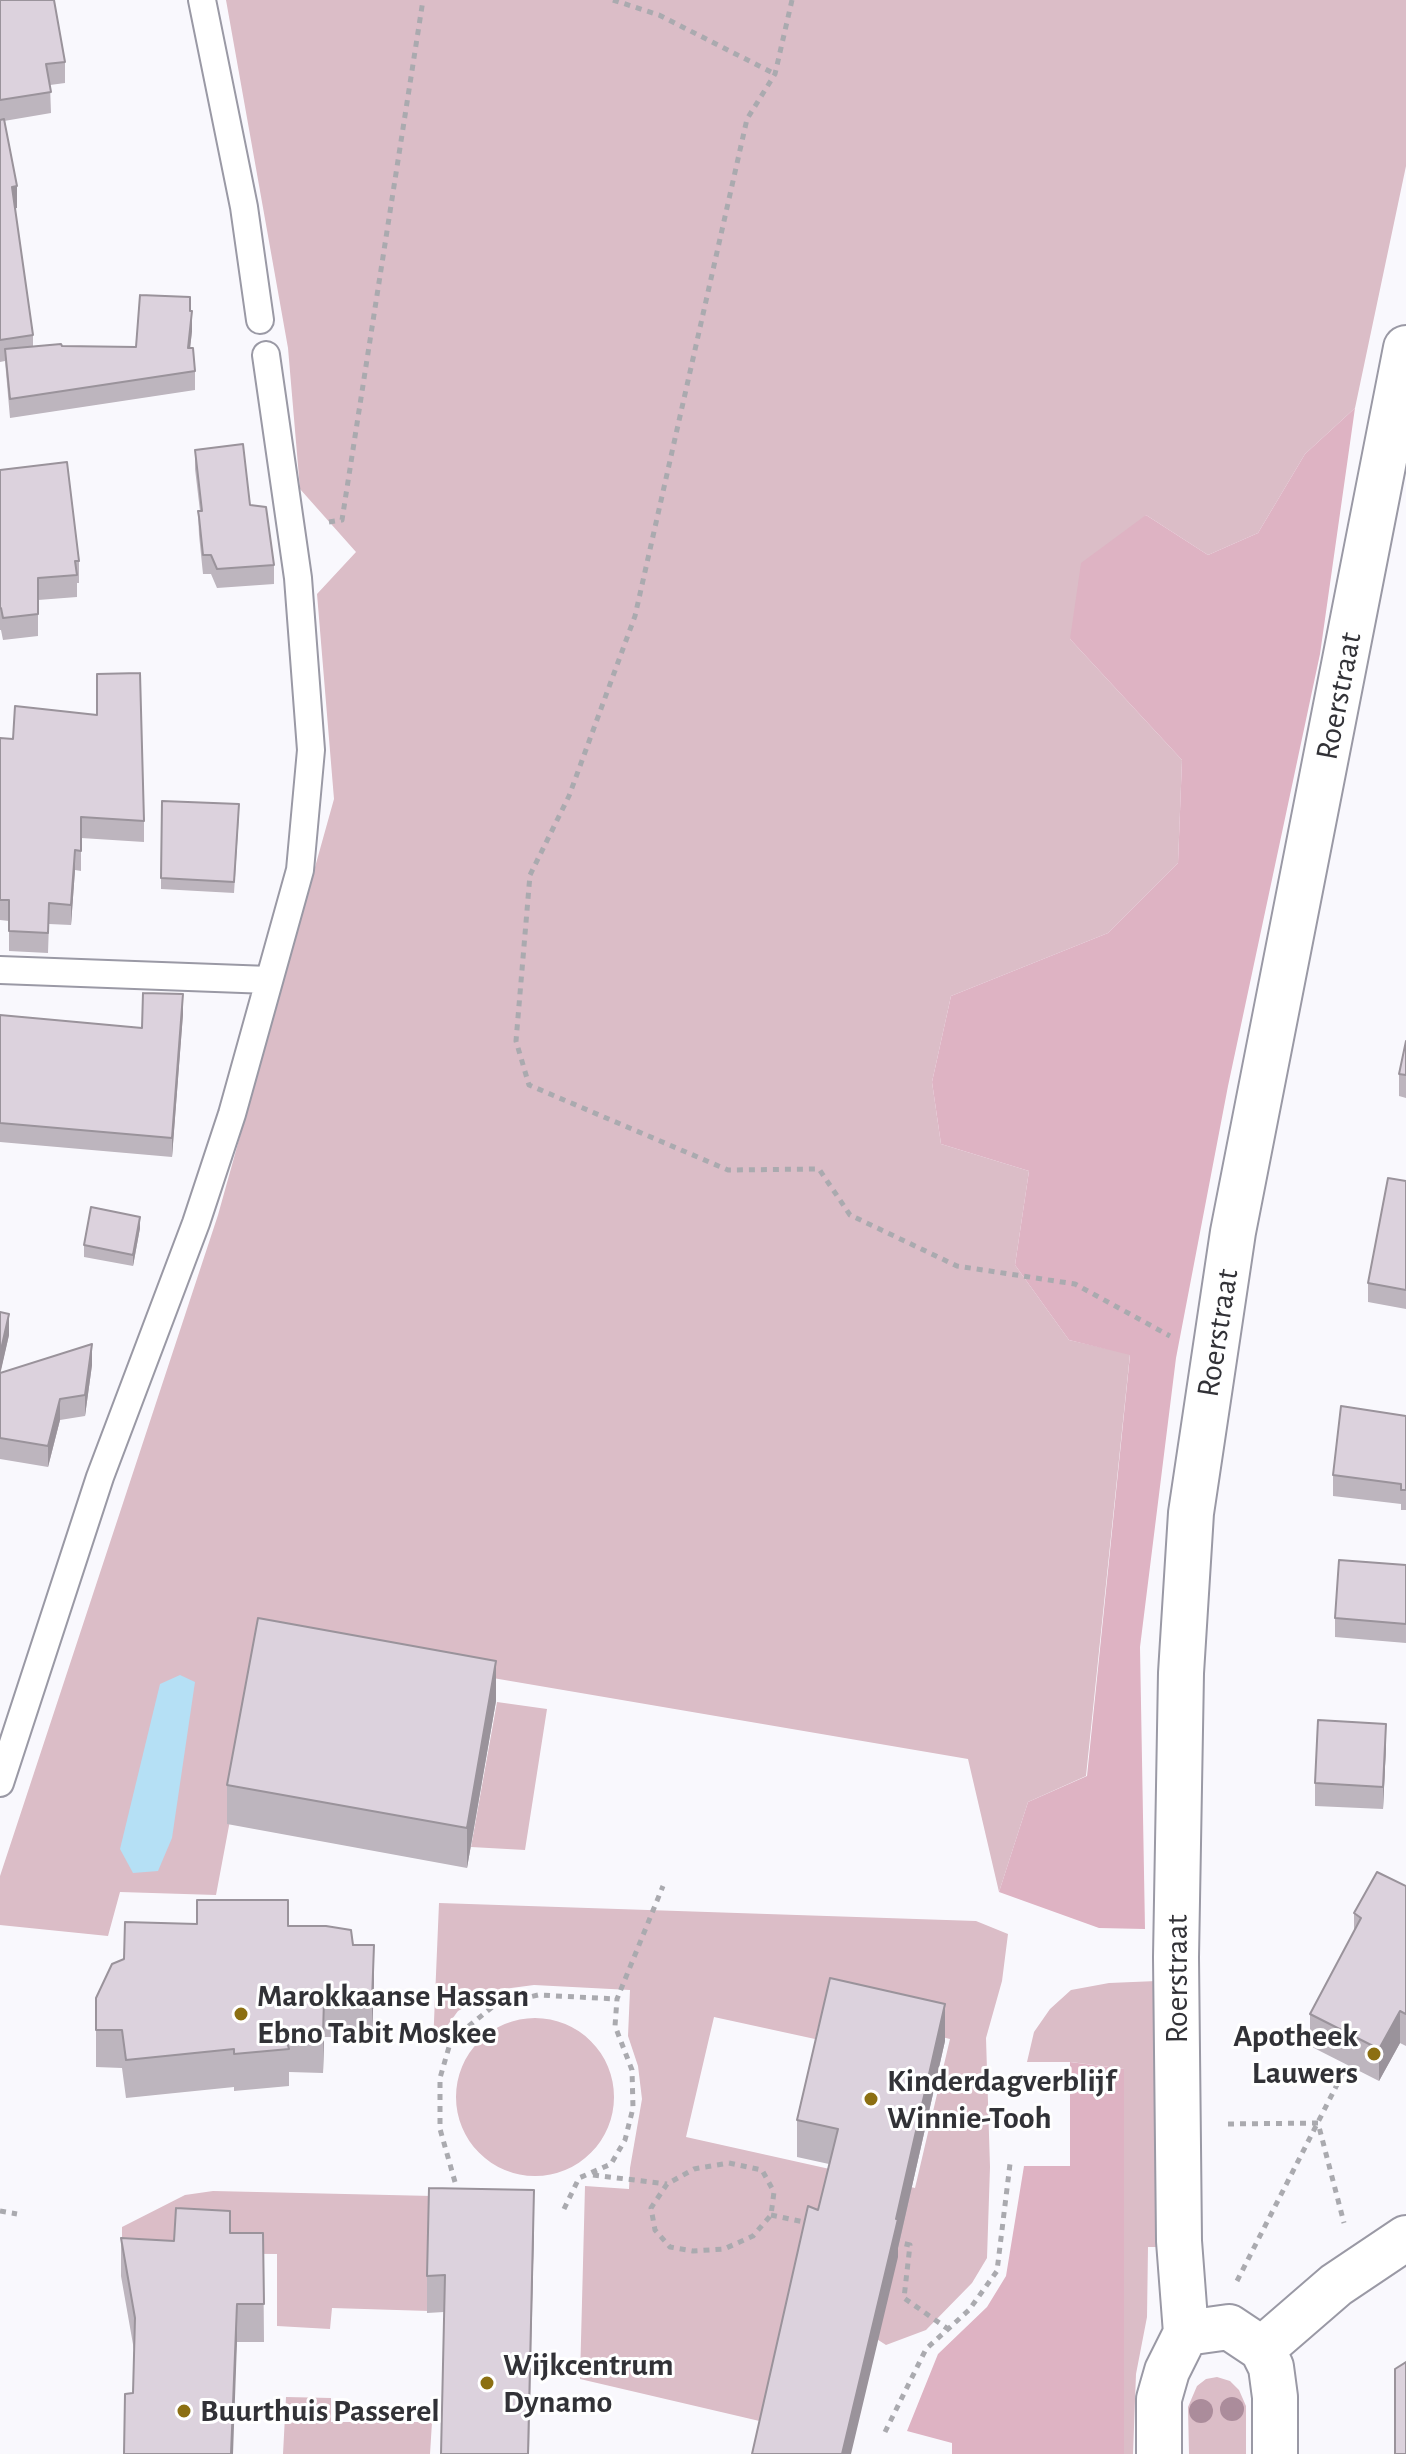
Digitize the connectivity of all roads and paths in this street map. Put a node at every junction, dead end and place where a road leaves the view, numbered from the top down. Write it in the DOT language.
graph roads {
  1 [pos="202,0"];
  2 [pos="423,0"];
  3 [pos="613,0"];
  4 [pos="792,0"];
  5 [pos="775,74"];
  6 [pos="260,320"];
  7 [pos="1406,348"];
  8 [pos="266,355"];
  9 [pos="291,530"];
  10 [pos="0,970"];
  11 [pos="269,980"];
  12 [pos="1181,1342"];
  13 [pos="0,1783"];
  14 [pos="663,1886"];
  15 [pos="617,1999"];
  16 [pos="1344,2071"];
  17 [pos="1318,2123"];
  18 [pos="1223,2125"];
  19 [pos="1010,2164"];
  20 [pos="591,2174"];
  21 [pos="455,2182"];
  22 [pos="667,2184"];
  23 [pos="564,2209"];
  24 [pos="0,2211"];
  25 [pos="17,2214"];
  26 [pos="771,2215"];
  27 [pos="817,2225"];
  28 [pos="1346,2230"];
  29 [pos="879,2238"];
  30 [pos="1406,2238"];
  31 [pos="1231,2292"];
  32 [pos="948,2329"];
  33 [pos="1186,2333"];
  34 [pos="1262,2349"];
  35 [pos="885,2432"];
  36 [pos="1159,2454"];
  37 [pos="1275,2454"];
  1 -- 6 [label="lane"];
  2 -- 9 [label="path"];
  3 -- 5 [label="path"];
  4 -- 5 [label="path"];
  5 -- 12 [label="path"];
  7 -- 33 [label="street, Roerstraat"];
  8 -- 9 [label="lane"];
  9 -- 11 [label="lane"];
  10 -- 11 [label="lane"];
  11 -- 13 [label="lane"];
  14 -- 15 [label="path"];
  15 -- 20 [label="path"];
  15 -- 21 [label="path"];
  16 -- 17 [label="path"];
  17 -- 18 [label="path"];
  17 -- 28 [label="path"];
  17 -- 31 [label="path"];
  19 -- 32 [label="path"];
  20 -- 22 [label="path"];
  20 -- 23 [label="path"];
  22 -- 26 [label="path"];
  22 -- 26 [label="path"];
  24 -- 25 [label="path"];
  26 -- 27 [label="path"];
  29 -- 32 [label="path"];
  30 -- 34 [label="street"];
  32 -- 35 [label="path"];
  33 -- 34 [label="street"];
  33 -- 36 [label="street"];
  34 -- 37 [label="street"];
}
